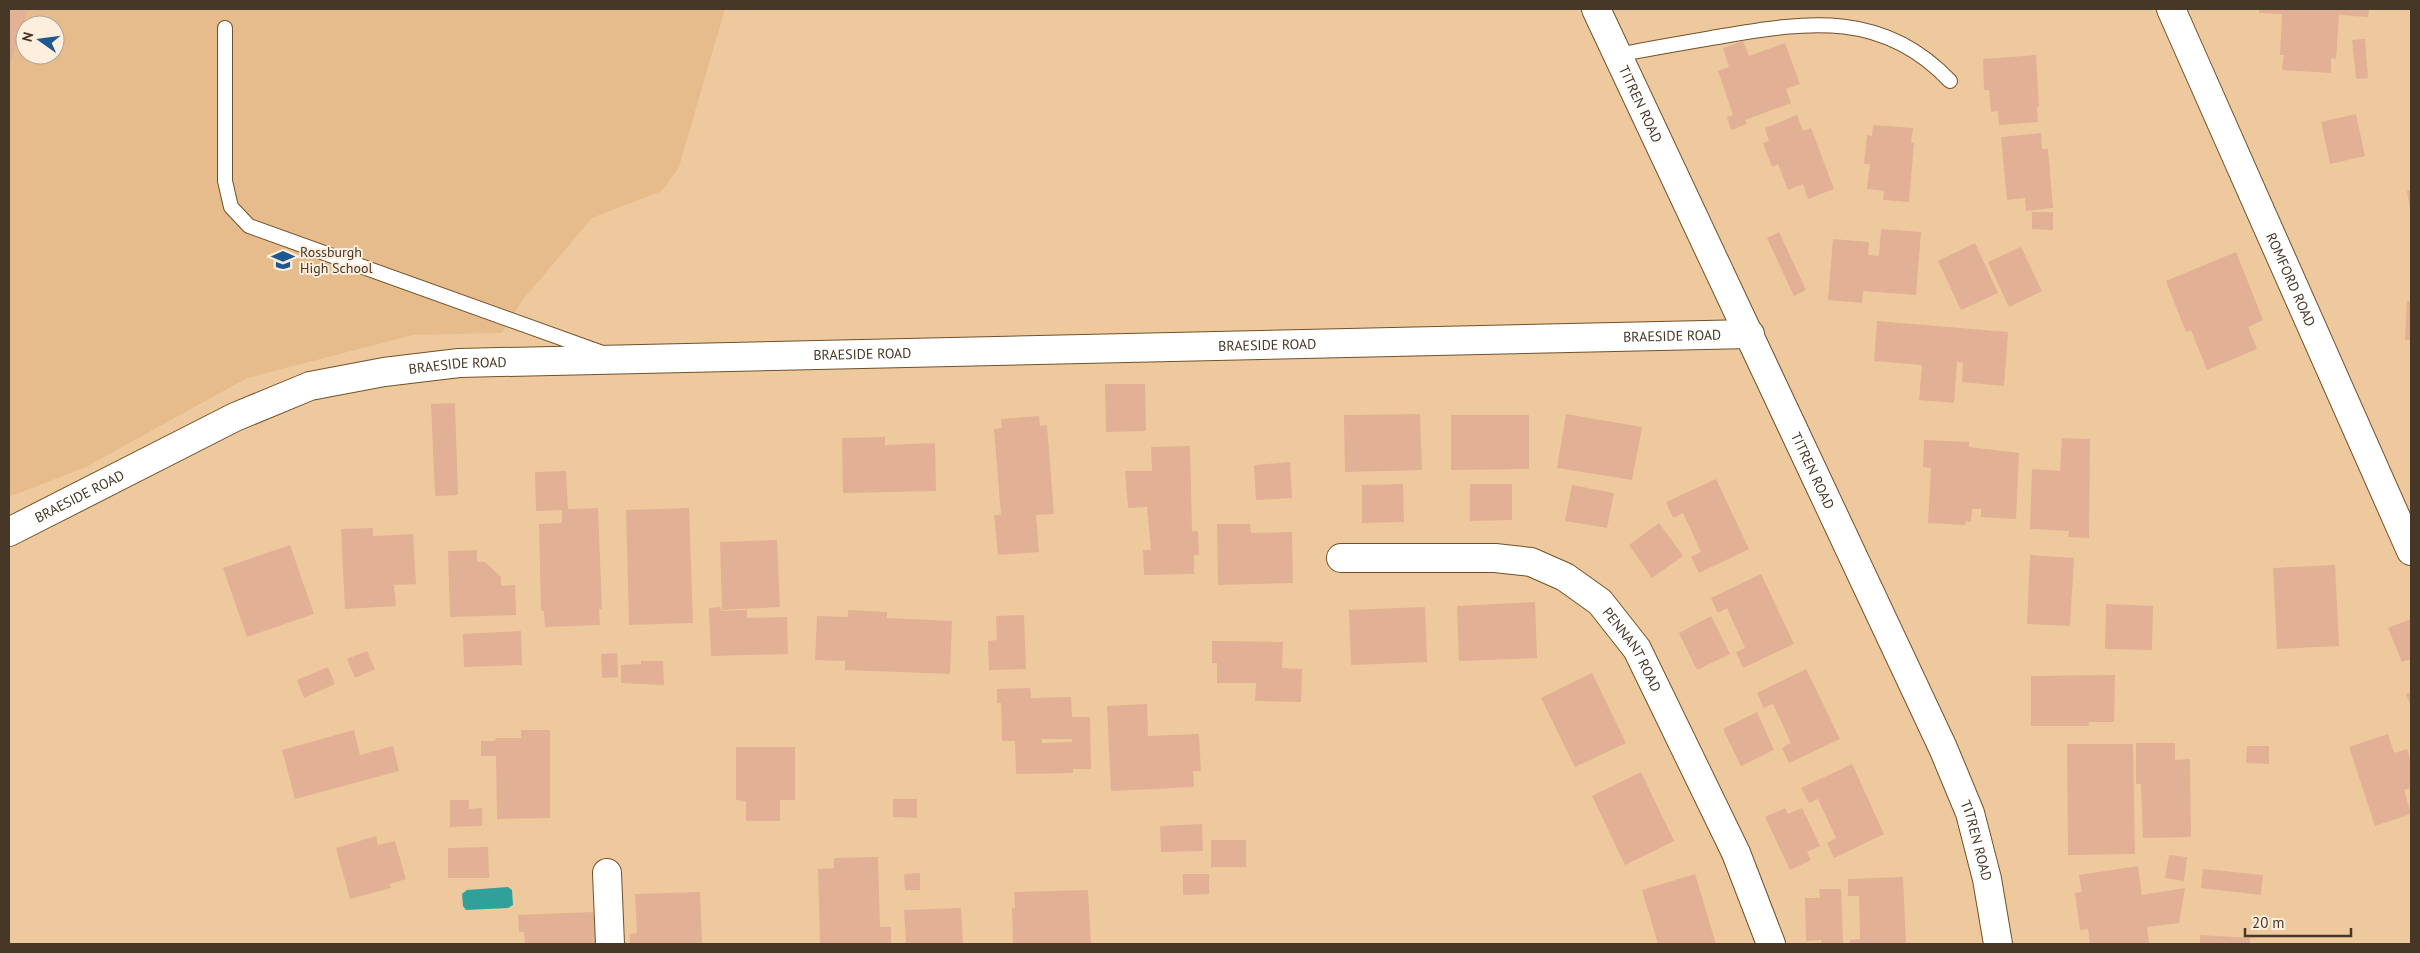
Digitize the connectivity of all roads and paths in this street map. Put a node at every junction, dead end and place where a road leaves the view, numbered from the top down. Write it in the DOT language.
graph roads {
  1 [pos="1596,9"];
  2 [pos="2171,9"];
  3 [pos="225,28"];
  4 [pos="1617,55"];
  5 [pos="1950,81"];
  6 [pos="1750,334"];
  7 [pos="619,359"];
  8 [pos="9,532"];
  9 [pos="2411,551"];
  10 [pos="1341,558"];
  11 [pos="607,873"];
  12 [pos="610,944"];
  13 [pos="1771,944"];
  14 [pos="1998,944"];
  1 -- 4 [label="street, TITREN ROAD"];
  2 -- 9 [label="street, ROMFORD ROAD"];
  3 -- 7 [label="lane"];
  4 -- 5 [label="lane"];
  4 -- 6 [label="street, TITREN ROAD"];
  6 -- 7 [label="street, BRAESIDE ROAD"];
  6 -- 14 [label="street, TITREN ROAD"];
  7 -- 8 [label="street, BRAESIDE ROAD"];
  10 -- 13 [label="street, PENNANT ROAD"];
  11 -- 12 [label="street"];
}
